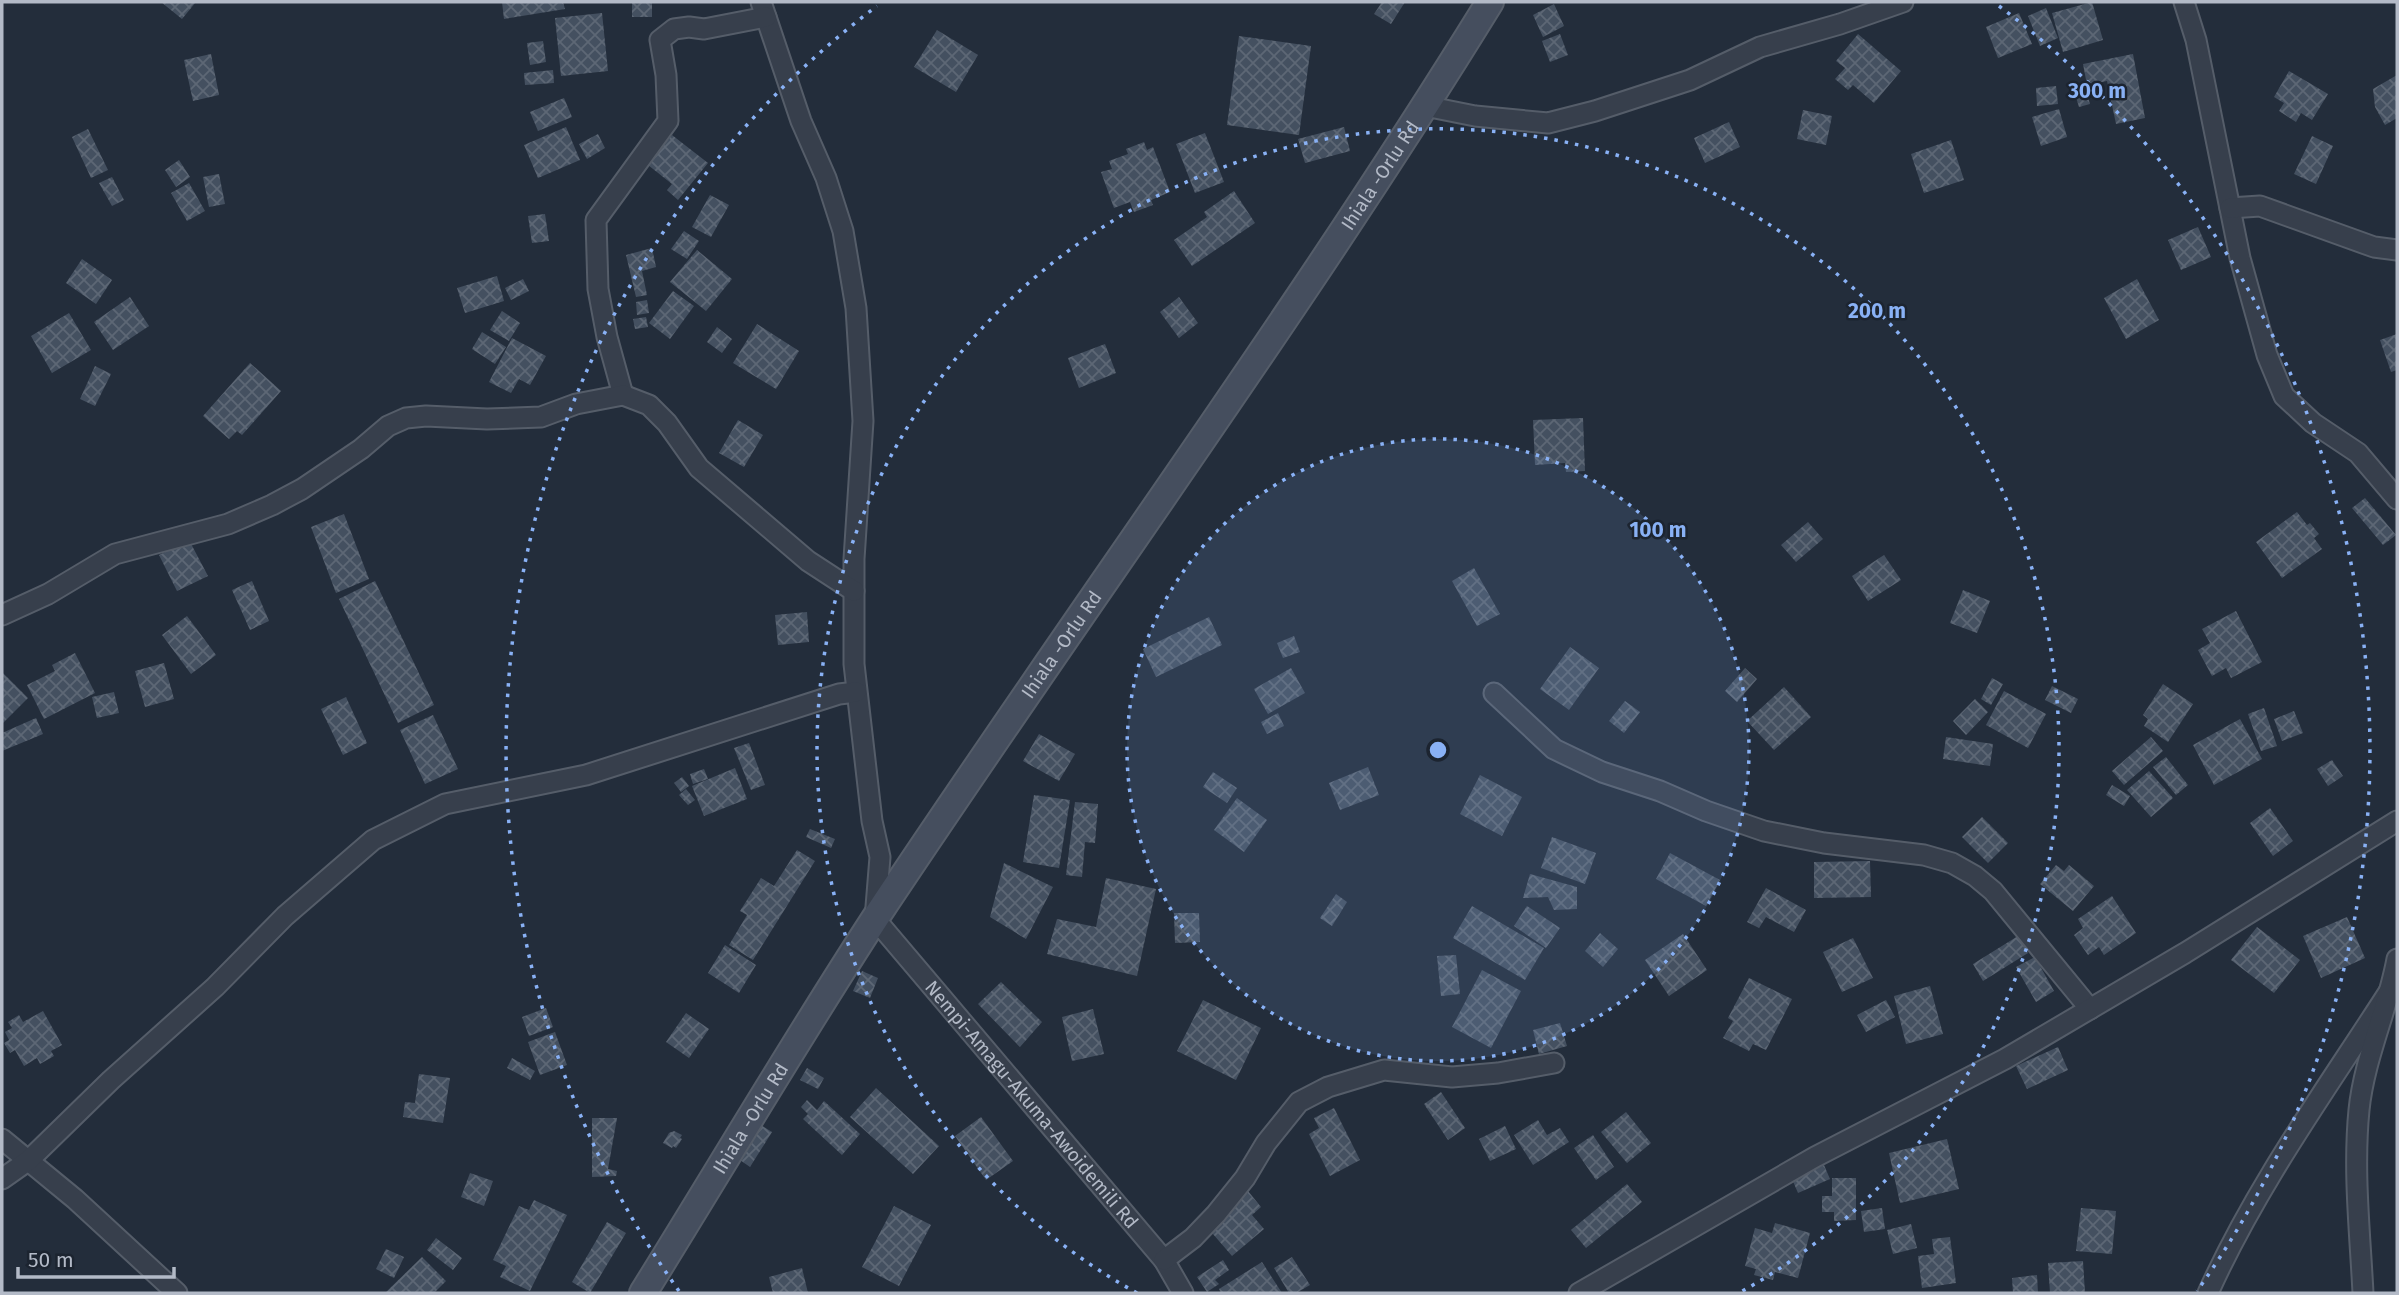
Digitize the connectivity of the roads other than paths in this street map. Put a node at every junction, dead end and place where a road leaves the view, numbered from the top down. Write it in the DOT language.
graph roads {
  1 [pos="1490,2"];
  2 [pos="1903,2"];
  3 [pos="2184,2"];
  4 [pos="763,9"];
  5 [pos="1425,106"];
  6 [pos="2230,208"];
  7 [pos="2397,250"];
  8 [pos="623,395"];
  9 [pos="2397,499"];
  10 [pos="854,591"];
  11 [pos="2,615"];
  12 [pos="856,692"];
  13 [pos="1494,693"];
  14 [pos="2397,821"];
  15 [pos="875,919"];
  16 [pos="2397,959"];
  17 [pos="2392,987"];
  18 [pos="2090,1009"];
  19 [pos="1554,1063"];
  20 [pos="2,1139"];
  21 [pos="29,1160"];
  22 [pos="2,1179"];
  23 [pos="1164,1260"];
  24 [pos="177,1293"];
  25 [pos="643,1293"];
  26 [pos="1183,1293"];
  27 [pos="1579,1293"];
  28 [pos="2208,1293"];
  29 [pos="2363,1293"];
  1 -- 5 [label="main road, Ihiala -Orlu Rd"];
  2 -- 5 [label="street"];
  3 -- 6 [label="street"];
  4 -- 8 [label="street"];
  4 -- 10 [label="street"];
  5 -- 15 [label="main road, Ihiala -Orlu Rd"];
  6 -- 7 [label="street"];
  6 -- 9 [label="street"];
  8 -- 10 [label="street"];
  8 -- 11 [label="street"];
  10 -- 12 [label="street"];
  12 -- 15 [label="street"];
  12 -- 21 [label="street"];
  13 -- 18 [label="street"];
  14 -- 18 [label="street"];
  15 -- 23 [label="street, Nempi-Amagu-Akuma-Awoidemili Rd"];
  15 -- 25 [label="main road, Ihiala -Orlu Rd"];
  16 -- 17 [label="street"];
  17 -- 28 [label="street"];
  17 -- 29 [label="street"];
  18 -- 27 [label="street"];
  19 -- 23 [label="street"];
  20 -- 21 [label="street"];
  21 -- 22 [label="street"];
  21 -- 24 [label="street"];
  23 -- 26 [label="street, Nempi-Amagu-Akuma-Awoidemili Rd"];
}
